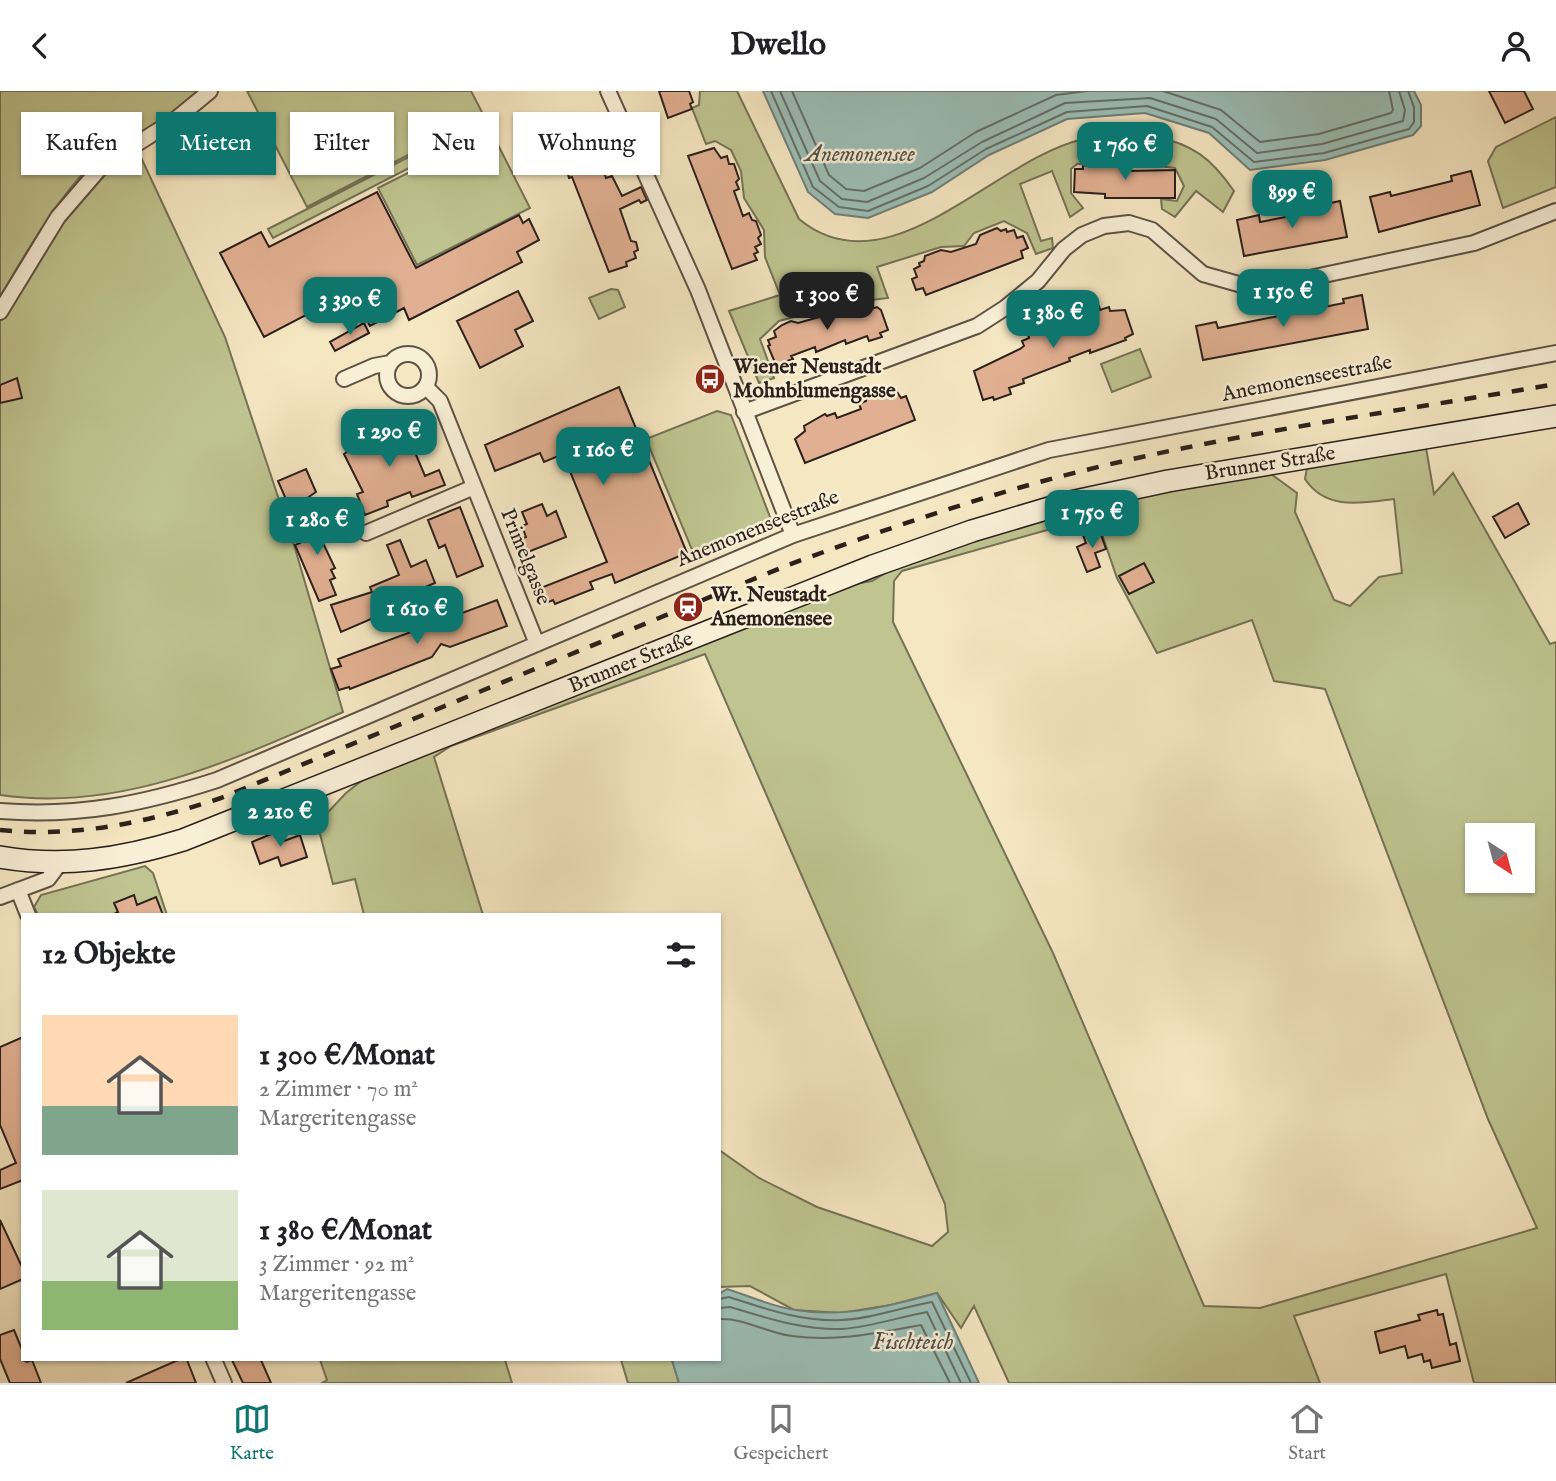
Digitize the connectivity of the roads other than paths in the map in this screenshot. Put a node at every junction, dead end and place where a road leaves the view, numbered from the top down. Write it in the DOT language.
graph roads {
  1 [pos="210,91"];
  2 [pos="608,91"];
  3 [pos="1556,211"];
  4 [pos="0,312"];
  5 [pos="1556,353"];
  6 [pos="390,363"];
  7 [pos="344,379"];
  8 [pos="426,387"];
  9 [pos="744,412"];
  10 [pos="1556,416"];
  11 [pos="474,487"];
  12 [pos="366,533"];
  13 [pos="793,535"];
  14 [pos="537,644"];
  15 [pos="0,811"];
  16 [pos="0,857"];
  17 [pos="60,863"];
  18 [pos="18,890"];
  19 [pos="0,897"];
  20 [pos="27,913"];
  21 [pos="214,1361"];
  22 [pos="224,1383"];
  1 -- 4 [label="street"];
  2 -- 9 [label="street"];
  3 -- 9 [label="street"];
  5 -- 13 [label="street, Anemonenseestraße"];
  6 -- 7 [label="street, Primelgasse"];
  6 -- 8 [label="street"];
  6 -- 8 [label="street, Primelgasse"];
  8 -- 11 [label="street, Primelgasse"];
  9 -- 13 [label="street"];
  10 -- 17 [label="main road, Brunner Straße"];
  11 -- 12 [label="street"];
  11 -- 14 [label="street, Primelgasse"];
  13 -- 14 [label="street, Anemonenseestraße"];
  14 -- 15 [label="street, Anemonenseestraße"];
  16 -- 17 [label="main road, Brunner Straße"];
  17 -- 18 [label="street"];
  18 -- 19 [label="street"];
  18 -- 20 [label="street"];
  21 -- 22 [label="street"];
}
